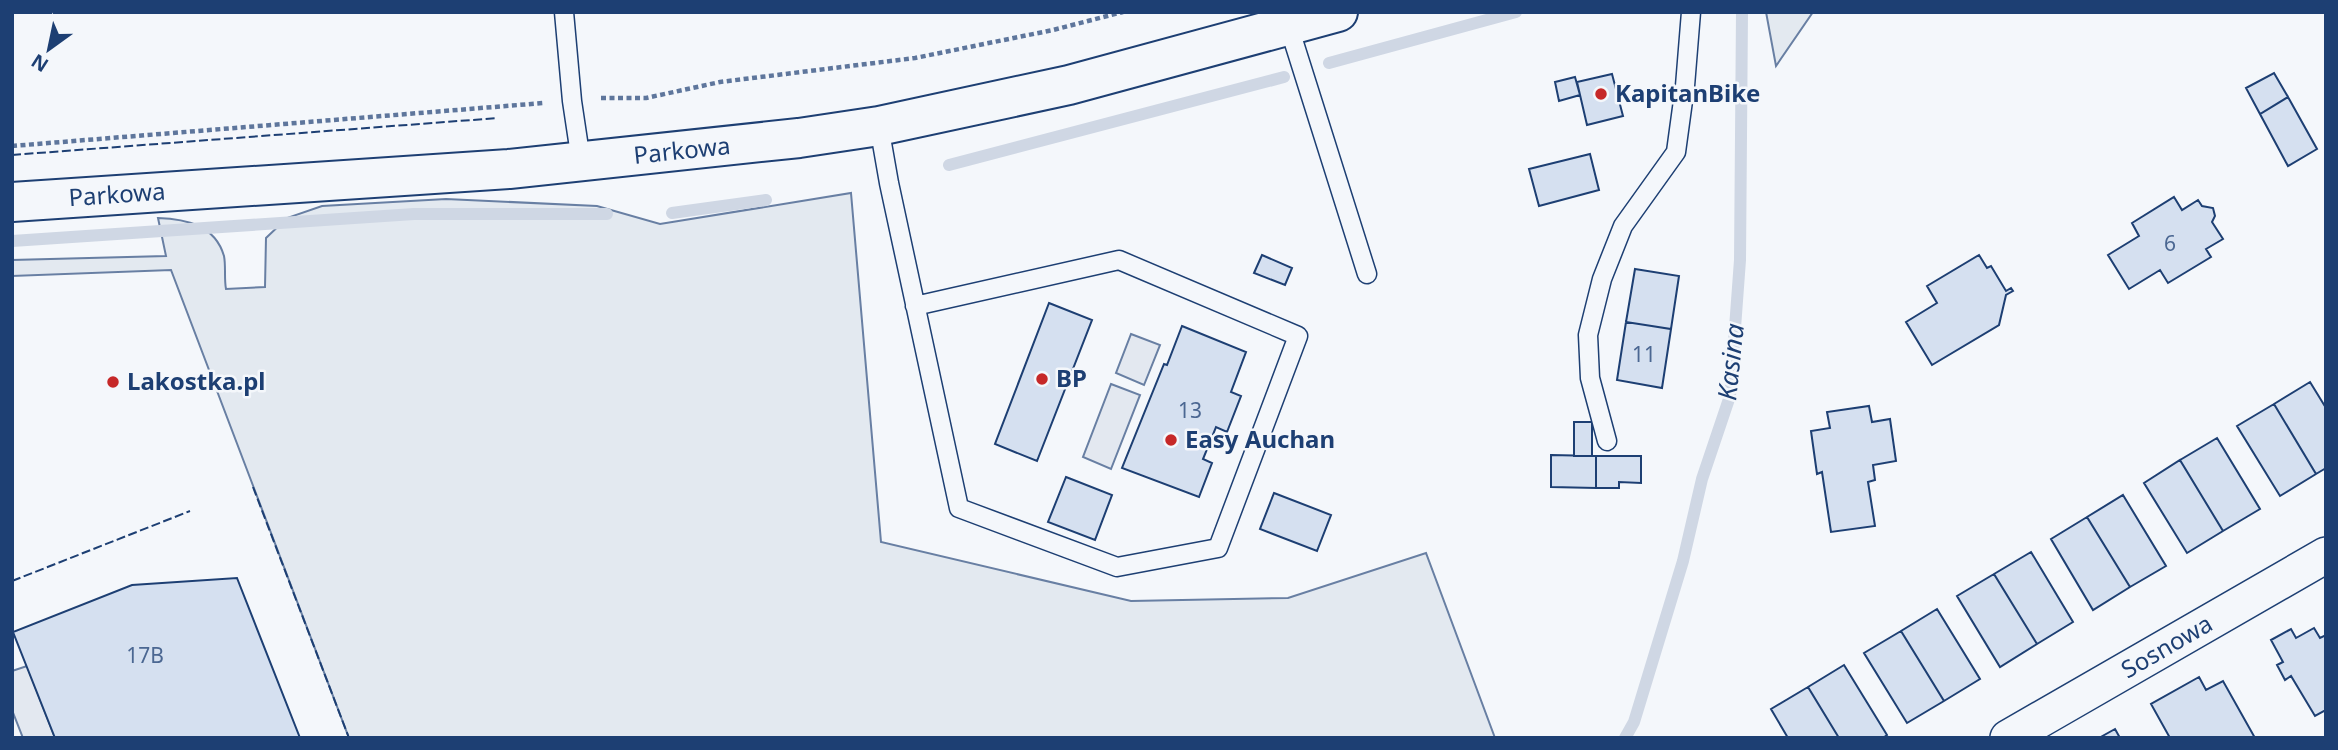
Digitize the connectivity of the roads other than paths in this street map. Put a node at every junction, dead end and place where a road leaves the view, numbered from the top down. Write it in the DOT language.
graph roads {
  1 [pos="564,12"];
  2 [pos="1338,12"];
  3 [pos="1691,12"];
  4 [pos="1289,27"];
  5 [pos="878,126"];
  6 [pos="581,161"];
  7 [pos="12,202"];
  8 [pos="1367,274"];
  9 [pos="915,306"];
  10 [pos="1606,441"];
  11 [pos="2326,555"];
  12 [pos="2008,738"];
  1 -- 6 [label="lane"];
  2 -- 4 [label="main road, Parkowa"];
  3 -- 10 [label="lane"];
  4 -- 5 [label="main road, Parkowa"];
  4 -- 8 [label="lane"];
  5 -- 6 [label="main road, Parkowa"];
  5 -- 9 [label="lane"];
  6 -- 7 [label="main road, Parkowa"];
  9 -- 9 [label="lane"];
  11 -- 12 [label="street, Sosnowa"];
}
